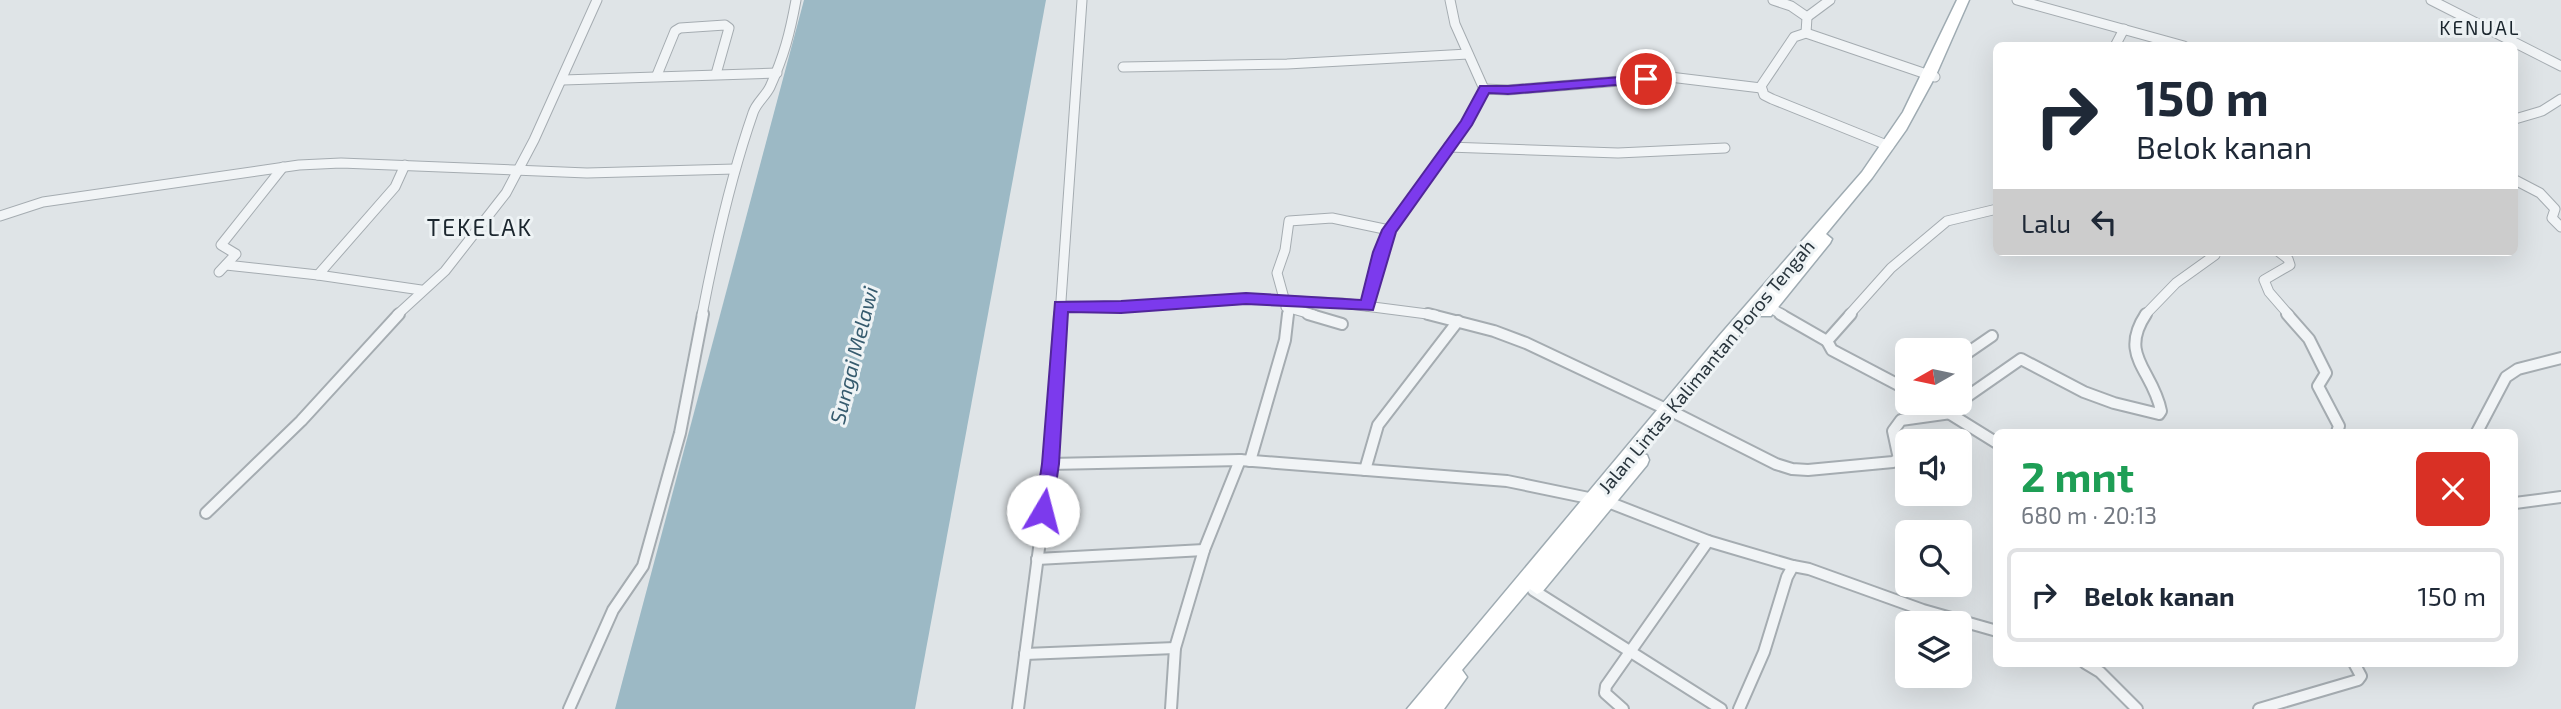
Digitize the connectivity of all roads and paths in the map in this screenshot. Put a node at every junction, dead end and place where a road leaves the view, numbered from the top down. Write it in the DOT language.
graph roads {
  1 [pos="597,0"];
  2 [pos="796,0"];
  3 [pos="1082,0"];
  4 [pos="1450,0"];
  5 [pos="1773,0"];
  6 [pos="1830,0"];
  7 [pos="1963,0"];
  8 [pos="1971,0"];
  9 [pos="2017,0"];
  10 [pos="2431,0"];
  11 [pos="1807,17"];
  12 [pos="2124,29"];
  13 [pos="1806,33"];
  14 [pos="2117,42"];
  15 [pos="2170,42"];
  16 [pos="2509,42"];
  17 [pos="2518,47"];
  18 [pos="2526,51"];
  19 [pos="1468,54"];
  20 [pos="2518,54"];
  21 [pos="2561,66"];
  22 [pos="1123,67"];
  23 [pos="777,73"];
  24 [pos="716,74"];
  25 [pos="657,75"];
  26 [pos="1931,76"];
  27 [pos="563,80"];
  28 [pos="1761,88"];
  29 [pos="1484,89"];
  30 [pos="2561,99"];
  31 [pos="2518,118"];
  32 [pos="1889,146"];
  33 [pos="1448,147"];
  34 [pos="1725,148"];
  35 [pos="405,165"];
  36 [pos="283,167"];
  37 [pos="735,169"];
  38 [pos="518,170"];
  39 [pos="2518,182"];
  40 [pos="1993,210"];
  41 [pos="0,216"];
  42 [pos="2561,227"];
  43 [pos="1389,230"];
  44 [pos="2215,256"];
  45 [pos="2284,256"];
  46 [pos="318,275"];
  47 [pos="421,290"];
  48 [pos="1061,306"];
  49 [pos="1291,306"];
  50 [pos="1367,306"];
  51 [pos="1769,307"];
  52 [pos="1458,321"];
  53 [pos="1342,324"];
  54 [pos="1992,336"];
  55 [pos="1827,341"];
  56 [pos="1972,350"];
  57 [pos="2561,358"];
  58 [pos="1895,383"];
  59 [pos="1972,395"];
  60 [pos="1673,412"];
  61 [pos="1937,415"];
  62 [pos="1954,415"];
  63 [pos="2338,429"];
  64 [pos="2479,429"];
  65 [pos="1993,440"];
  66 [pos="1245,460"];
  67 [pos="1050,464"];
  68 [pos="1365,470"];
  69 [pos="2561,497"];
  70 [pos="1602,500"];
  71 [pos="2518,503"];
  72 [pos="205,513"];
  73 [pos="1708,541"];
  74 [pos="1204,550"];
  75 [pos="1037,559"];
  76 [pos="1793,566"];
  77 [pos="1534,590"];
  78 [pos="1993,630"];
  79 [pos="1175,648"];
  80 [pos="1628,652"];
  81 [pos="1025,654"];
  82 [pos="2092,667"];
  83 [pos="2357,667"];
  84 [pos="569,709"];
  85 [pos="1018,709"];
  86 [pos="1171,709"];
  87 [pos="1417,709"];
  88 [pos="1432,709"];
  89 [pos="1623,709"];
  90 [pos="1721,709"];
  91 [pos="1739,709"];
  92 [pos="2137,709"];
  93 [pos="2259,709"];
  1 -- 27 [label="street"];
  2 -- 23 [label="street"];
  3 -- 48 [label="street"];
  4 -- 19 [label="street"];
  5 -- 11 [label="street"];
  6 -- 11 [label="street"];
  7 -- 26 [label="main road, Jalan Lintas Kalimantan Poros Tengah"];
  8 -- 26 [label="main road, Jalan Lintas Kalimantan Poros Tengah"];
  9 -- 12 [label="street"];
  10 -- 16 [label="street"];
  11 -- 13 [label="street"];
  12 -- 14 [label="street"];
  12 -- 15 [label="street"];
  13 -- 26 [label="street"];
  13 -- 28 [label="street"];
  17 -- 18 [label="street"];
  18 -- 20 [label="street"];
  18 -- 21 [label="street"];
  19 -- 22 [label="street"];
  19 -- 29 [label="street"];
  23 -- 24 [label="street"];
  23 -- 37 [label="street"];
  24 -- 25 [label="street"];
  24 -- 25 [label="street"];
  25 -- 27 [label="street"];
  26 -- 32 [label="main road, Jalan Lintas Kalimantan Poros Tengah"];
  26 -- 51 [label="main road, Jalan Lintas Kalimantan Poros Tengah"];
  27 -- 38 [label="street"];
  28 -- 29 [label="street"];
  28 -- 32 [label="street"];
  29 -- 33 [label="street"];
  30 -- 31 [label="street"];
  32 -- 60 [label="main road, Jalan Lintas Kalimantan Poros Tengah"];
  33 -- 34 [label="street"];
  33 -- 43 [label="street"];
  35 -- 36 [label="street"];
  35 -- 38 [label="street"];
  35 -- 46 [label="street"];
  36 -- 41 [label="street"];
  36 -- 46 [label="street"];
  37 -- 38 [label="street"];
  37 -- 84 [label="street"];
  38 -- 47 [label="street"];
  39 -- 42 [label="street"];
  40 -- 55 [label="street"];
  43 -- 49 [label="street"];
  43 -- 50 [label="street"];
  44 -- 59 [label="street"];
  45 -- 63 [label="street"];
  46 -- 47 [label="street"];
  47 -- 72 [label="street"];
  48 -- 49 [label="street"];
  48 -- 67 [label="street"];
  49 -- 50 [label="street"];
  49 -- 53 [label="street"];
  49 -- 66 [label="street"];
  50 -- 52 [label="street"];
  51 -- 55 [label="street"];
  51 -- 60 [label="main road, Jalan Lintas Kalimantan Poros Tengah"];
  52 -- 60 [label="street"];
  52 -- 68 [label="street"];
  54 -- 56 [label="street"];
  55 -- 58 [label="street"];
  57 -- 64 [label="street"];
  60 -- 61 [label="street"];
  60 -- 70 [label="main road, Jalan Lintas Kalimantan Poros Tengah"];
  62 -- 65 [label="street"];
  66 -- 67 [label="street"];
  66 -- 68 [label="street"];
  66 -- 74 [label="street"];
  67 -- 75 [label="street"];
  68 -- 70 [label="street"];
  69 -- 71 [label="street"];
  70 -- 73 [label="street"];
  70 -- 77 [label="main road, Jalan Lintas Kalimantan Poros Tengah"];
  70 -- 87 [label="main road, Jalan Lintas Kalimantan Poros Tengah"];
  73 -- 76 [label="street"];
  73 -- 80 [label="street"];
  74 -- 75 [label="street"];
  74 -- 79 [label="street"];
  75 -- 81 [label="street"];
  76 -- 78 [label="street"];
  76 -- 91 [label="street"];
  77 -- 80 [label="street"];
  77 -- 88 [label="main road, Jalan Lintas Kalimantan Poros Tengah"];
  79 -- 81 [label="street"];
  79 -- 86 [label="street"];
  80 -- 89 [label="street"];
  80 -- 90 [label="street"];
  81 -- 85 [label="street"];
  82 -- 92 [label="street"];
  83 -- 93 [label="street"];
}
